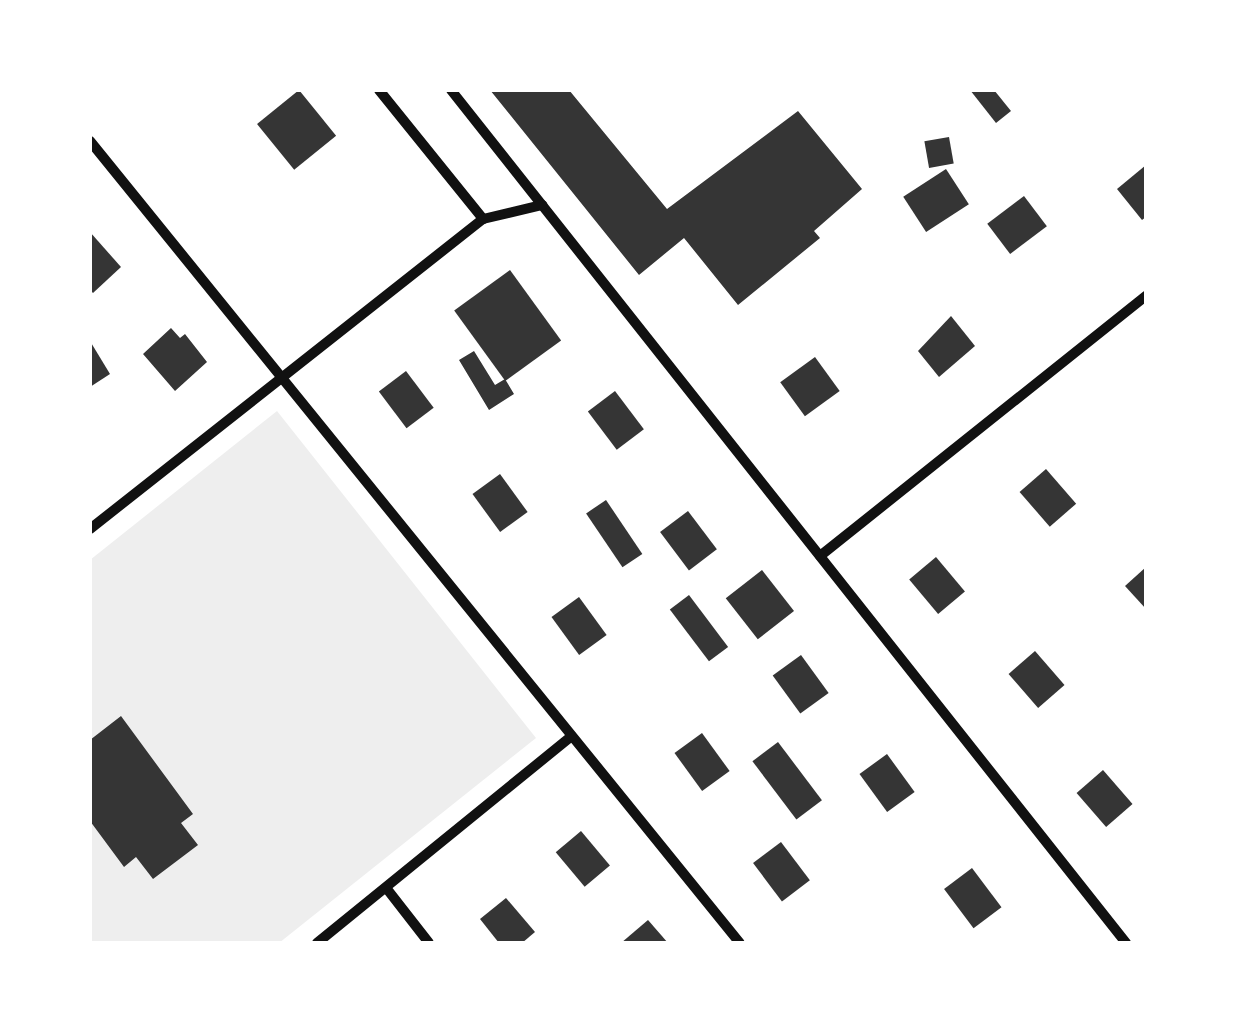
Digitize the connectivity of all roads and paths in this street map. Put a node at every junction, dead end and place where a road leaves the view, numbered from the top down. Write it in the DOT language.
graph roads {
  1 [pos="379,90"];
  2 [pos="451,90"];
  3 [pos="90,141"];
  4 [pos="542,205"];
  5 [pos="484,219"];
  6 [pos="1146,296"];
  7 [pos="280,375"];
  8 [pos="90,529"];
  9 [pos="820,556"];
  10 [pos="572,736"];
  11 [pos="386,889"];
  12 [pos="317,943"];
  13 [pos="429,943"];
  14 [pos="740,943"];
  15 [pos="1126,943"];
  1 -- 5 [label="street"];
  2 -- 4 [label="street"];
  3 -- 7 [label="street"];
  4 -- 5 [label="street"];
  4 -- 9 [label="street"];
  5 -- 7 [label="street"];
  6 -- 9 [label="street"];
  7 -- 8 [label="street"];
  7 -- 10 [label="street"];
  9 -- 15 [label="street"];
  10 -- 11 [label="street"];
  10 -- 14 [label="street"];
  11 -- 12 [label="street"];
  11 -- 13 [label="street"];
}
